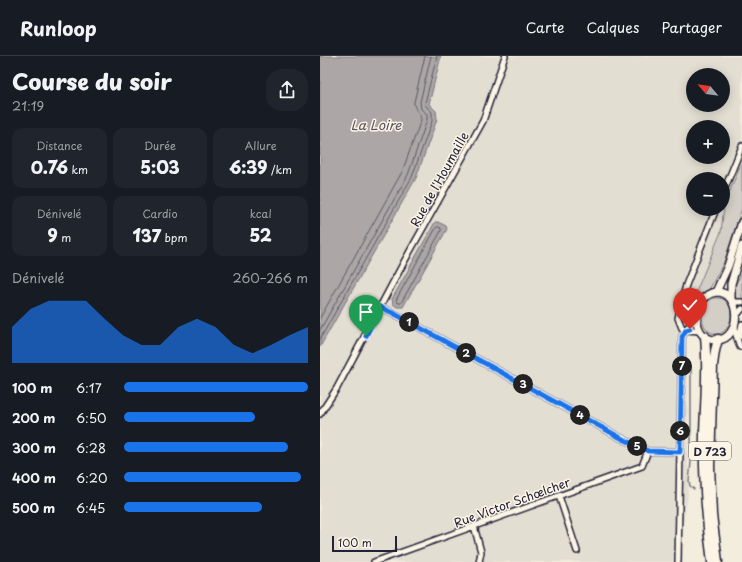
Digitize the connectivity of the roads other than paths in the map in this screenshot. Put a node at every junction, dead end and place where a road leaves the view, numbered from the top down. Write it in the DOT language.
graph roads {
  1 [pos="505,56"];
  2 [pos="742,146"];
  3 [pos="730,176"];
  4 [pos="713,216"];
  5 [pos="742,222"];
  6 [pos="742,246"];
  7 [pos="716,292"];
  8 [pos="732,299"];
  9 [pos="742,302"];
  10 [pos="380,307"];
  11 [pos="740,312"];
  12 [pos="696,318"];
  13 [pos="738,325"];
  14 [pos="686,330"];
  15 [pos="703,334"];
  16 [pos="742,337"];
  17 [pos="722,338"];
  18 [pos="320,414"];
  19 [pos="648,451"];
  20 [pos="680,452"];
  21 [pos="559,496"];
  22 [pos="474,526"];
  23 [pos="577,551"];
  24 [pos="374,562"];
  25 [pos="479,562"];
  26 [pos="678,562"];
  27 [pos="712,562"];
  28 [pos="718,562"];
  1 -- 10 [label="street, Rue de l'Houmaille"];
  2 -- 3 [label="street"];
  4 -- 14 [label="street"];
  5 -- 7 [label="main road"];
  6 -- 8 [label="main road"];
  7 -- 8 [label="main road"];
  7 -- 12 [label="main road"];
  8 -- 9 [label="street"];
  8 -- 11 [label="main road"];
  10 -- 18 [label="street, Rue de l'Houmaille"];
  10 -- 19 [label="street"];
  11 -- 13 [label="main road"];
  12 -- 14 [label="street"];
  12 -- 15 [label="main road"];
  13 -- 16 [label="street"];
  13 -- 17 [label="main road"];
  13 -- 17 [label="street"];
  14 -- 15 [label="street"];
  14 -- 20 [label="street"];
  15 -- 17 [label="main road"];
  15 -- 27 [label="highway, D 723"];
  17 -- 28 [label="highway, D 723"];
  19 -- 20 [label="street"];
  19 -- 21 [label="street, Rue Victor Schœlcher"];
  20 -- 26 [label="street"];
  21 -- 22 [label="street, Rue Victor Schœlcher"];
  21 -- 23 [label="street"];
  22 -- 24 [label="street, Rue Victor Schœlcher"];
  22 -- 25 [label="street"];
}
